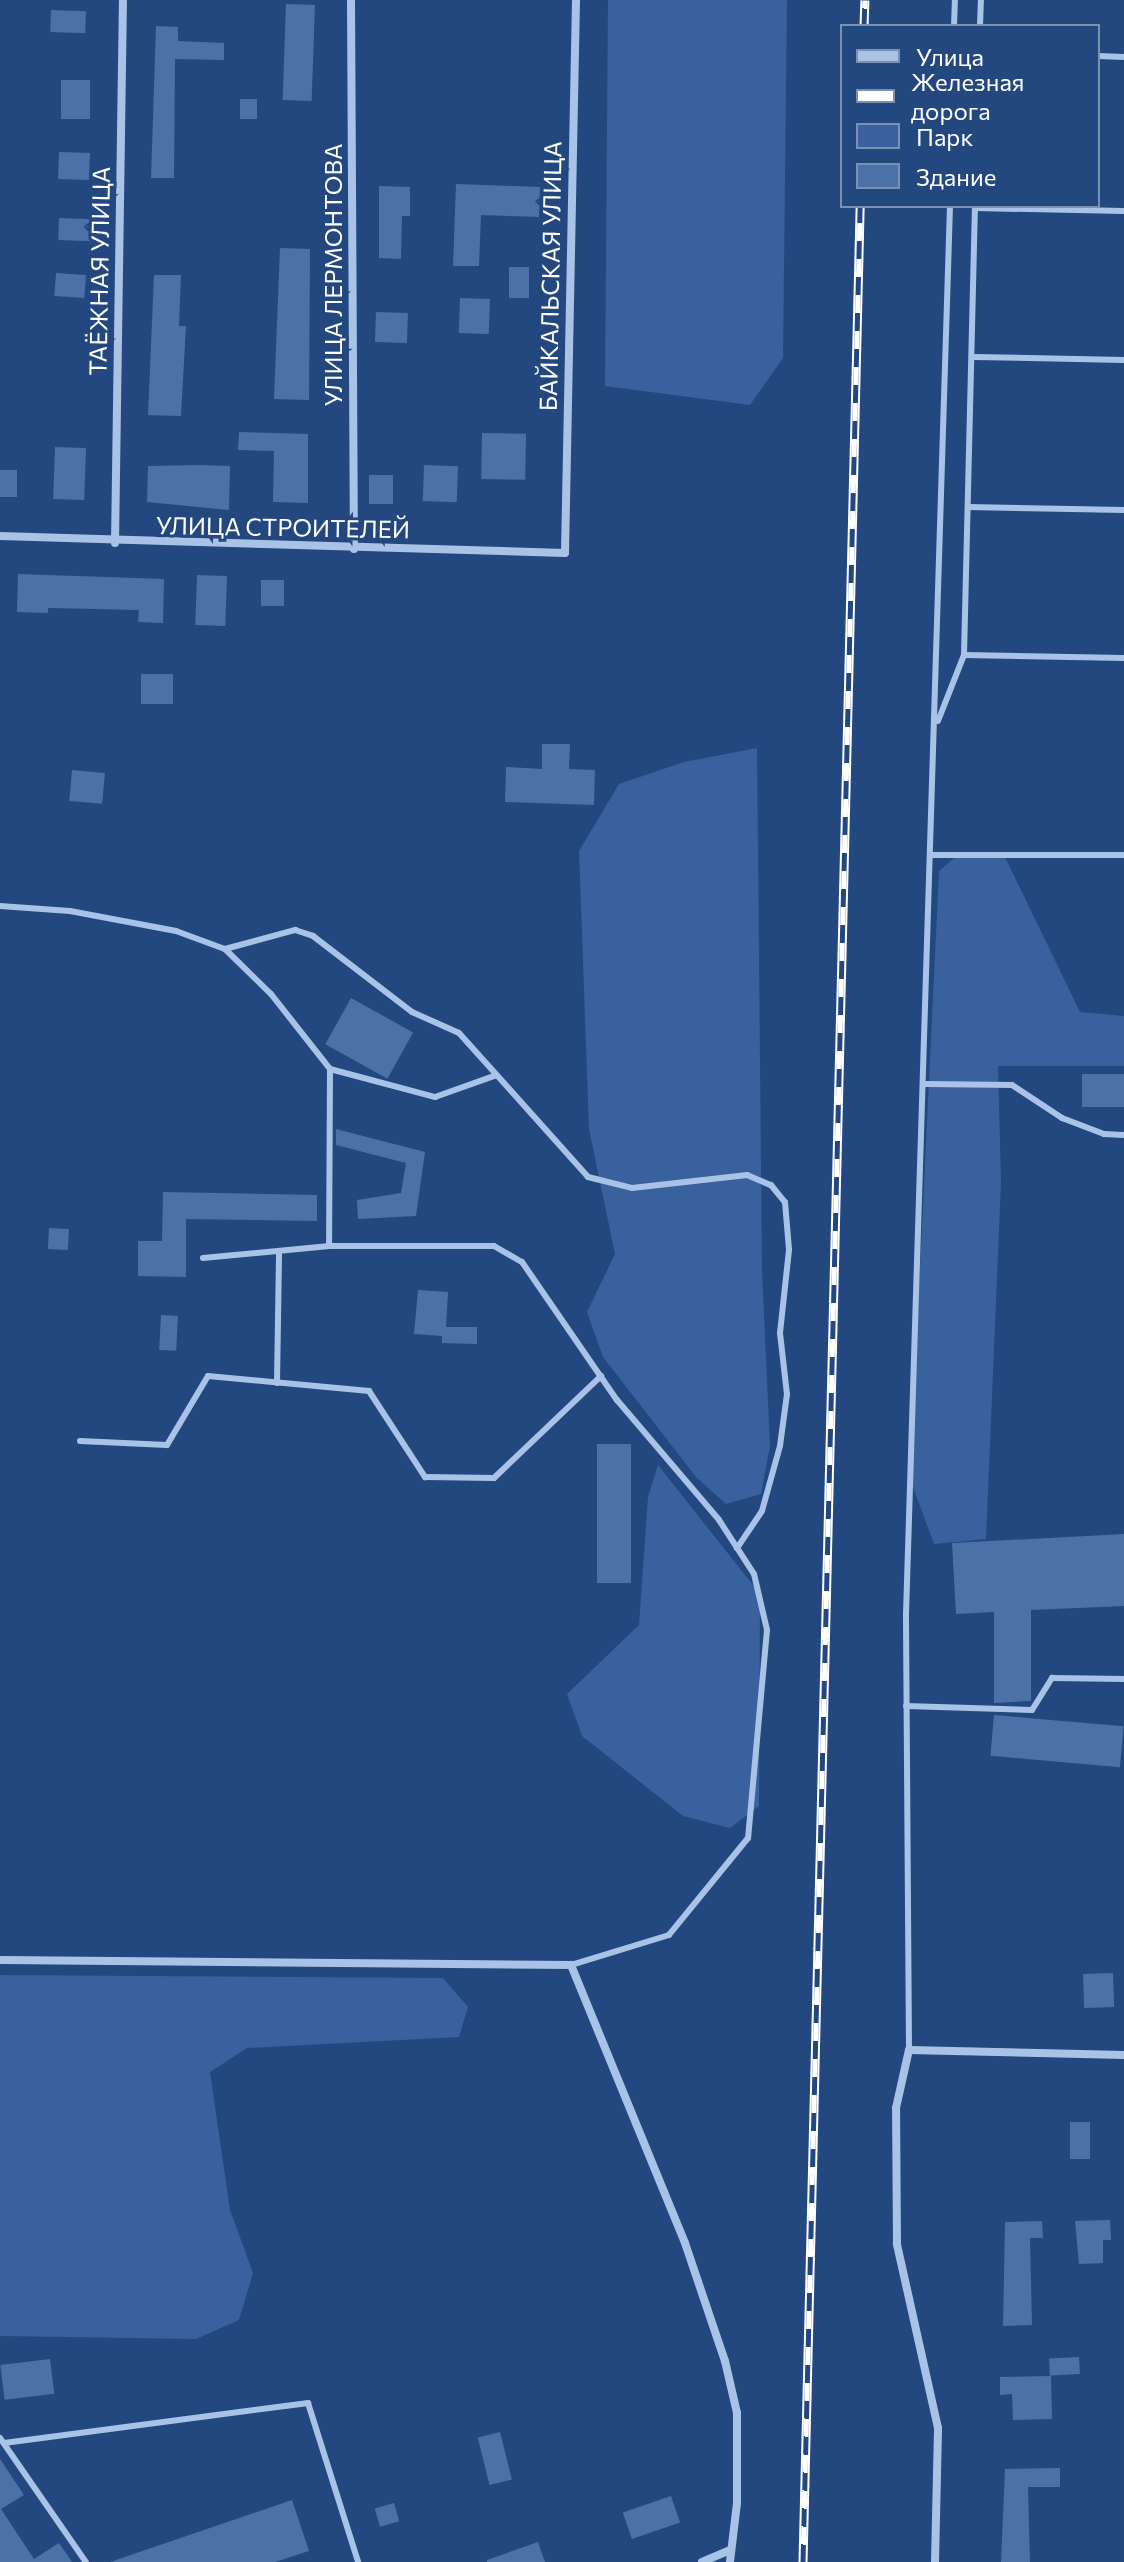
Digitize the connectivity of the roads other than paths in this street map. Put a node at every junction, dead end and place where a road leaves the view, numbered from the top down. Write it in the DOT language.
graph roads {
  1 [pos="123,0"];
  2 [pos="351,0"];
  3 [pos="576,0"];
  4 [pos="955,0"];
  5 [pos="981,0"];
  6 [pos="954,24"];
  7 [pos="980,24"];
  8 [pos="1100,56"];
  9 [pos="1124,57"];
  10 [pos="950,208"];
  11 [pos="975,208"];
  12 [pos="1012,208"];
  13 [pos="1124,211"];
  14 [pos="973,357"];
  15 [pos="1124,360"];
  16 [pos="968,507"];
  17 [pos="1124,510"];
  18 [pos="0,536"];
  19 [pos="115,543"];
  20 [pos="354,549"];
  21 [pos="565,553"];
  22 [pos="964,655"];
  23 [pos="1124,658"];
  24 [pos="937,726"];
  25 [pos="933,855"];
  26 [pos="1124,855"];
  27 [pos="0,906"];
  28 [pos="225,949"];
  29 [pos="330,1069"];
  30 [pos="494,1076"];
  31 [pos="925,1084"];
  32 [pos="1124,1135"];
  33 [pos="329,1246"];
  34 [pos="279,1251"];
  35 [pos="203,1258"];
  36 [pos="601,1376"];
  37 [pos="277,1383"];
  38 [pos="80,1441"];
  39 [pos="737,1548"];
  40 [pos="1124,1679"];
  41 [pos="906,1706"];
  42 [pos="0,1960"];
  43 [pos="571,1965"];
  44 [pos="909,2050"];
  45 [pos="1124,2055"];
  46 [pos="2,2440"];
  47 [pos="730,2550"];
  48 [pos="86,2562"];
  49 [pos="358,2562"];
  50 [pos="702,2562"];
  51 [pos="730,2562"];
  52 [pos="935,2562"];
  1 -- 19 [label="street, ТАЁЖНАЯ УЛИЦА"];
  2 -- 20 [label="street, УЛИЦА ЛЕРМОНТОВА"];
  3 -- 21 [label="street, БАЙКАЛЬСКАЯ УЛИЦА"];
  4 -- 6 [label="lane"];
  5 -- 7 [label="lane"];
  8 -- 9 [label="lane"];
  10 -- 24 [label="lane"];
  11 -- 14 [label="lane"];
  12 -- 13 [label="lane"];
  14 -- 15 [label="lane"];
  14 -- 16 [label="lane"];
  16 -- 17 [label="lane"];
  16 -- 22 [label="lane"];
  18 -- 19 [label="street, УЛИЦА СТРОИТЕЛЕЙ"];
  19 -- 20 [label="street, УЛИЦА СТРОИТЕЛЕЙ"];
  20 -- 21 [label="street, УЛИЦА СТРОИТЕЛЕЙ"];
  22 -- 23 [label="lane"];
  22 -- 24 [label="lane"];
  24 -- 25 [label="lane"];
  25 -- 26 [label="lane"];
  25 -- 31 [label="lane"];
  27 -- 28 [label="lane"];
  28 -- 29 [label="lane"];
  28 -- 30 [label="lane"];
  29 -- 30 [label="lane"];
  29 -- 33 [label="lane"];
  30 -- 39 [label="lane"];
  31 -- 32 [label="lane"];
  31 -- 41 [label="lane"];
  33 -- 34 [label="lane"];
  33 -- 36 [label="lane"];
  34 -- 35 [label="lane"];
  34 -- 37 [label="lane"];
  36 -- 37 [label="lane"];
  36 -- 39 [label="lane"];
  37 -- 38 [label="lane"];
  39 -- 43 [label="lane"];
  40 -- 41 [label="lane"];
  41 -- 44 [label="lane"];
  42 -- 43 [label="street"];
  43 -- 47 [label="street"];
  44 -- 45 [label="street"];
  44 -- 52 [label="street"];
  46 -- 48 [label="lane"];
  46 -- 49 [label="lane"];
  47 -- 50 [label="street"];
  47 -- 51 [label="street"];
}
